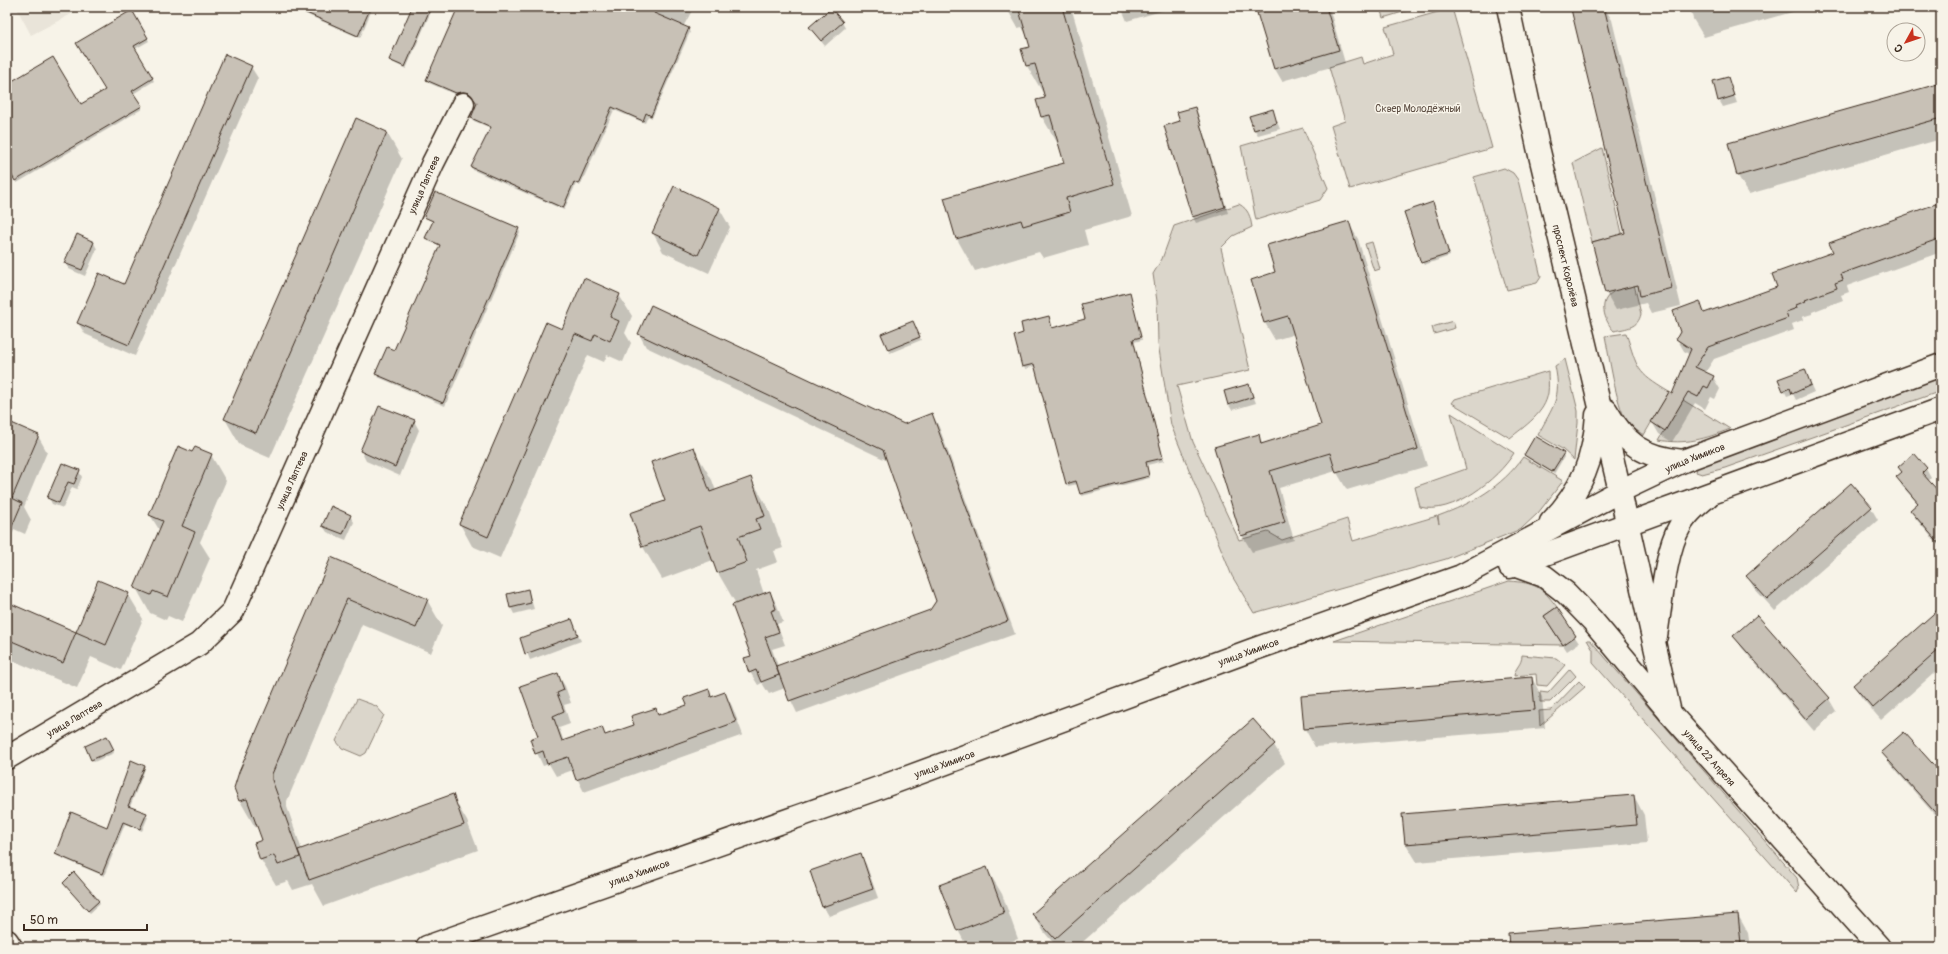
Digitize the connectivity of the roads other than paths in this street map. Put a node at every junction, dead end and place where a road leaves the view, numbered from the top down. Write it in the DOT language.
graph roads {
  1 [pos="1508,7"];
  2 [pos="463,104"];
  3 [pos="1941,365"];
  4 [pos="1598,397"];
  5 [pos="1941,409"];
  6 [pos="1683,461"];
  7 [pos="1620,491"];
  8 [pos="1717,491"];
  9 [pos="1626,523"];
  10 [pos="1536,536"];
  11 [pos="1516,566"];
  12 [pos="1461,576"];
  13 [pos="1654,648"];
  14 [pos="1670,712"];
  15 [pos="7,758"];
  16 [pos="7,941"];
  17 [pos="11,947"];
  18 [pos="427,947"];
  19 [pos="1879,947"];
  1 -- 4 [label="main road, проспект Королёва"];
  2 -- 15 [label="main road, улица Лаптева"];
  3 -- 6 [label="main road, улица Химиков"];
  4 -- 6 [label="main road"];
  4 -- 7 [label="main road, проспект Королёва"];
  4 -- 10 [label="main road"];
  5 -- 8 [label="main road, улица Химиков"];
  6 -- 7 [label="main road, улица Химиков"];
  7 -- 9 [label="main road, проспект Королёва"];
  7 -- 10 [label="main road, улица Химиков"];
  8 -- 9 [label="main road, улица Химиков"];
  8 -- 13 [label="main road"];
  9 -- 11 [label="main road, улица Химиков"];
  9 -- 13 [label="main road, улица 22 Апреля"];
  10 -- 12 [label="main road, улица Химиков"];
  11 -- 12 [label="main road, улица Химиков"];
  11 -- 14 [label="main road"];
  12 -- 18 [label="main road, улица Химиков"];
  13 -- 14 [label="main road, улица 22 Апреля"];
  14 -- 19 [label="main road, улица 22 Апреля"];
  16 -- 17 [label="main road"];
}
